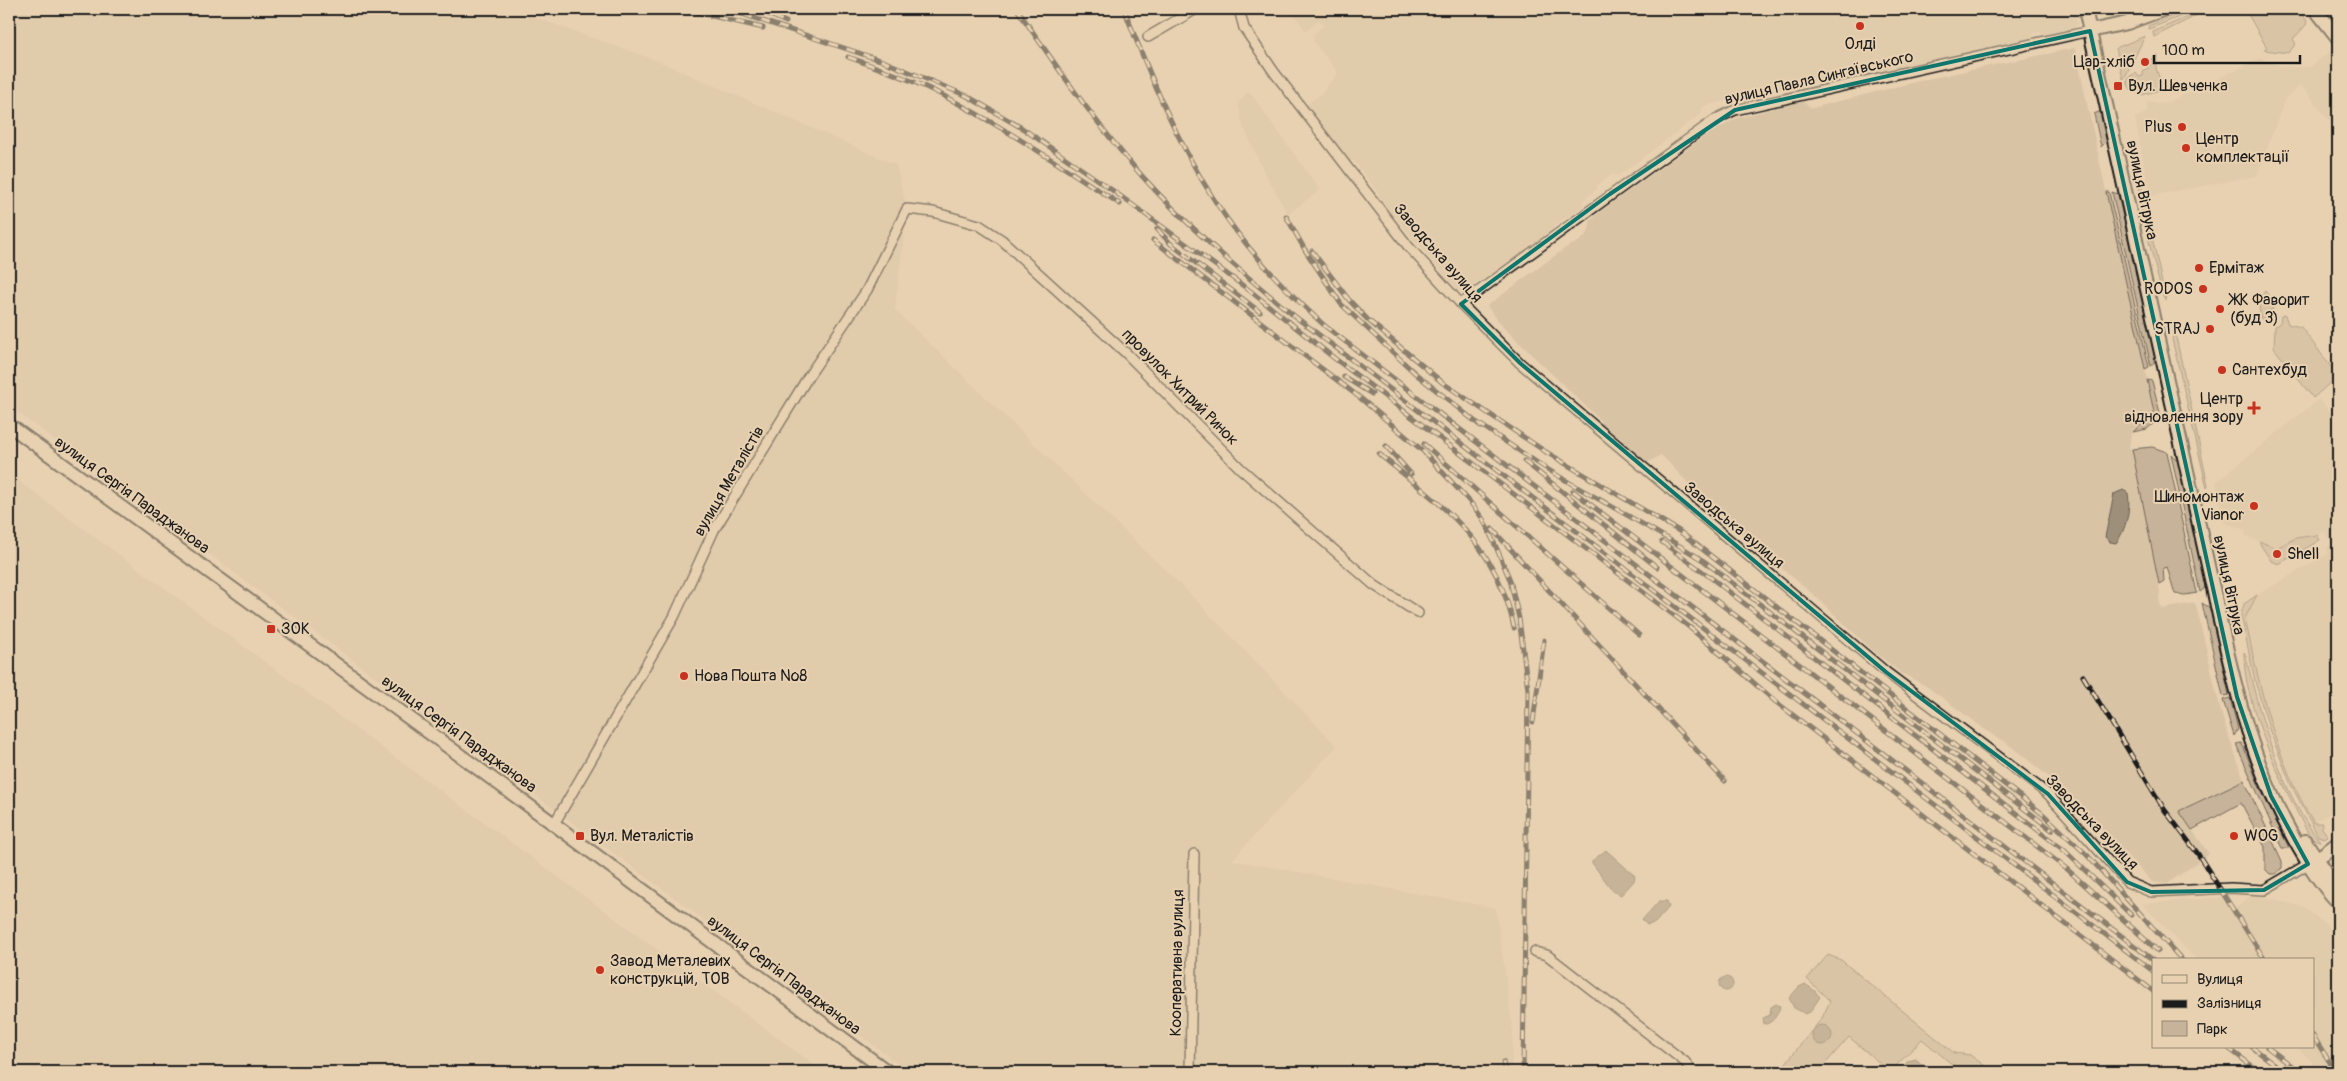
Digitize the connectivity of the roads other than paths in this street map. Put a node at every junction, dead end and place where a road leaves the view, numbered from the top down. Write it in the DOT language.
graph roads {
  1 [pos="1196,9"];
  2 [pos="1239,9"];
  3 [pos="2085,9"];
  4 [pos="2093,9"];
  5 [pos="2165,9"];
  6 [pos="2315,9"];
  7 [pos="2094,31"];
  8 [pos="1148,37"];
  9 [pos="2338,38"];
  10 [pos="907,209"];
  11 [pos="1460,304"];
  12 [pos="9,425"];
  13 [pos="1418,613"];
  14 [pos="554,824"];
  15 [pos="2338,843"];
  16 [pos="1194,854"];
  17 [pos="2312,862"];
  18 [pos="2338,890"];
  19 [pos="2338,902"];
  20 [pos="1535,952"];
  21 [pos="888,1072"];
  22 [pos="1190,1072"];
  23 [pos="1693,1072"];
  1 -- 8 [label="street"];
  2 -- 11 [label="street, Заводська вулиця"];
  3 -- 7 [label="main road, вулиця Вітрука"];
  4 -- 7 [label="main road, вулиця Вітрука"];
  5 -- 7 [label="main road"];
  6 -- 9 [label="main road"];
  7 -- 11 [label="street, вулиця Павла Сингаївського"];
  7 -- 17 [label="main road, вулиця Вітрука"];
  10 -- 13 [label="street, провулок Хитрий Ринок"];
  10 -- 14 [label="street, вулиця Металістів"];
  11 -- 17 [label="street, Заводська вулиця"];
  12 -- 14 [label="main road, вулиця Сергія Параджанова"];
  14 -- 21 [label="main road, вулиця Сергія Параджанова"];
  15 -- 17 [label="main road"];
  16 -- 22 [label="street, Кооперативна вулиця"];
  17 -- 18 [label="main road"];
  17 -- 19 [label="main road"];
  20 -- 23 [label="street"];
}
